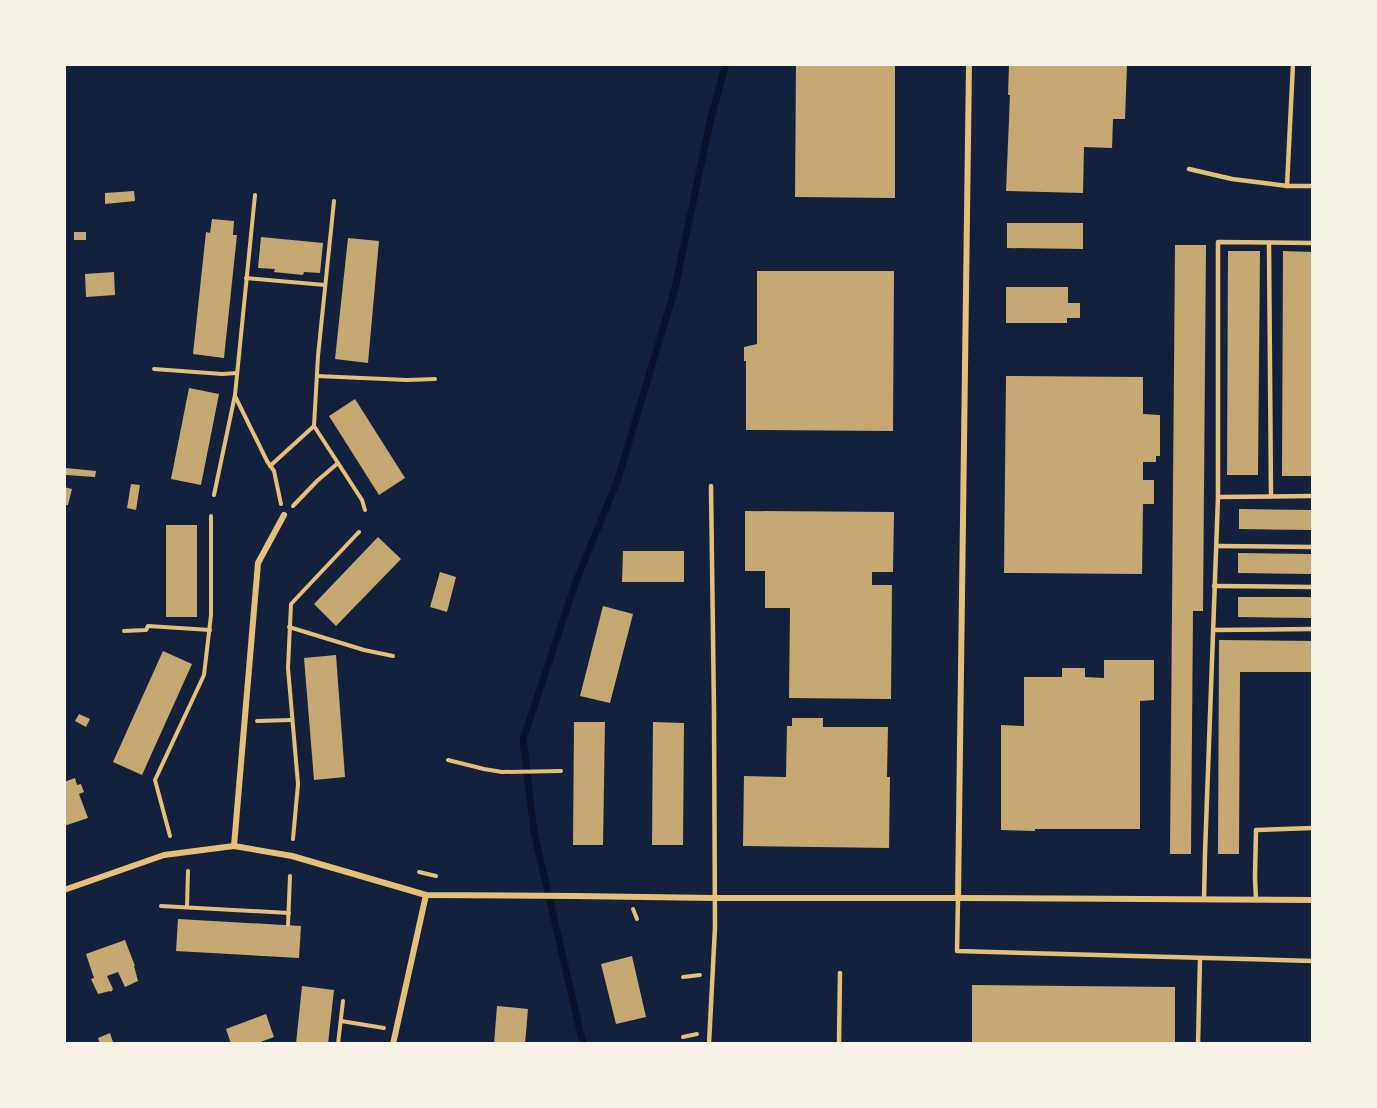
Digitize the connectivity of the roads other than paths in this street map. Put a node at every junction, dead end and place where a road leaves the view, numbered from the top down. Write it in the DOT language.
graph roads {
  1 [pos="969,64"];
  2 [pos="1293,64"];
  3 [pos="1188,169"];
  4 [pos="1287,186"];
  5 [pos="1312,186"];
  6 [pos="1269,243"];
  7 [pos="1312,243"];
  8 [pos="711,486"];
  9 [pos="1218,496"];
  10 [pos="1271,496"];
  11 [pos="1312,496"];
  12 [pos="284,514"];
  13 [pos="1216,546"];
  14 [pos="1312,547"];
  15 [pos="1214,586"];
  16 [pos="1312,587"];
  17 [pos="1312,629"];
  18 [pos="1213,630"];
  19 [pos="1312,828"];
  20 [pos="234,846"];
  21 [pos="64,890"];
  22 [pos="426,895"];
  23 [pos="715,898"];
  24 [pos="958,898"];
  25 [pos="1204,899"];
  26 [pos="1256,900"];
  27 [pos="1312,900"];
  28 [pos="1200,959"];
  29 [pos="1312,961"];
  30 [pos="840,973"];
  31 [pos="393,1044"];
  32 [pos="709,1044"];
  33 [pos="838,1044"];
  34 [pos="1198,1044"];
  1 -- 24 [label="street"];
  2 -- 4 [label="lane"];
  3 -- 4 [label="lane"];
  4 -- 5 [label="lane"];
  6 -- 7 [label="lane"];
  6 -- 9 [label="lane"];
  6 -- 10 [label="lane"];
  8 -- 23 [label="lane"];
  9 -- 10 [label="lane"];
  9 -- 13 [label="lane"];
  10 -- 11 [label="lane"];
  12 -- 20 [label="street"];
  13 -- 14 [label="lane"];
  13 -- 15 [label="lane"];
  15 -- 16 [label="lane"];
  15 -- 18 [label="lane"];
  17 -- 18 [label="lane"];
  18 -- 25 [label="lane"];
  19 -- 26 [label="lane"];
  20 -- 21 [label="street"];
  20 -- 22 [label="street"];
  22 -- 23 [label="street"];
  22 -- 31 [label="street"];
  23 -- 24 [label="street"];
  23 -- 32 [label="lane"];
  24 -- 25 [label="street"];
  24 -- 28 [label="lane"];
  25 -- 26 [label="street"];
  26 -- 27 [label="street"];
  28 -- 29 [label="lane"];
  28 -- 34 [label="lane"];
  30 -- 33 [label="lane"];
}
